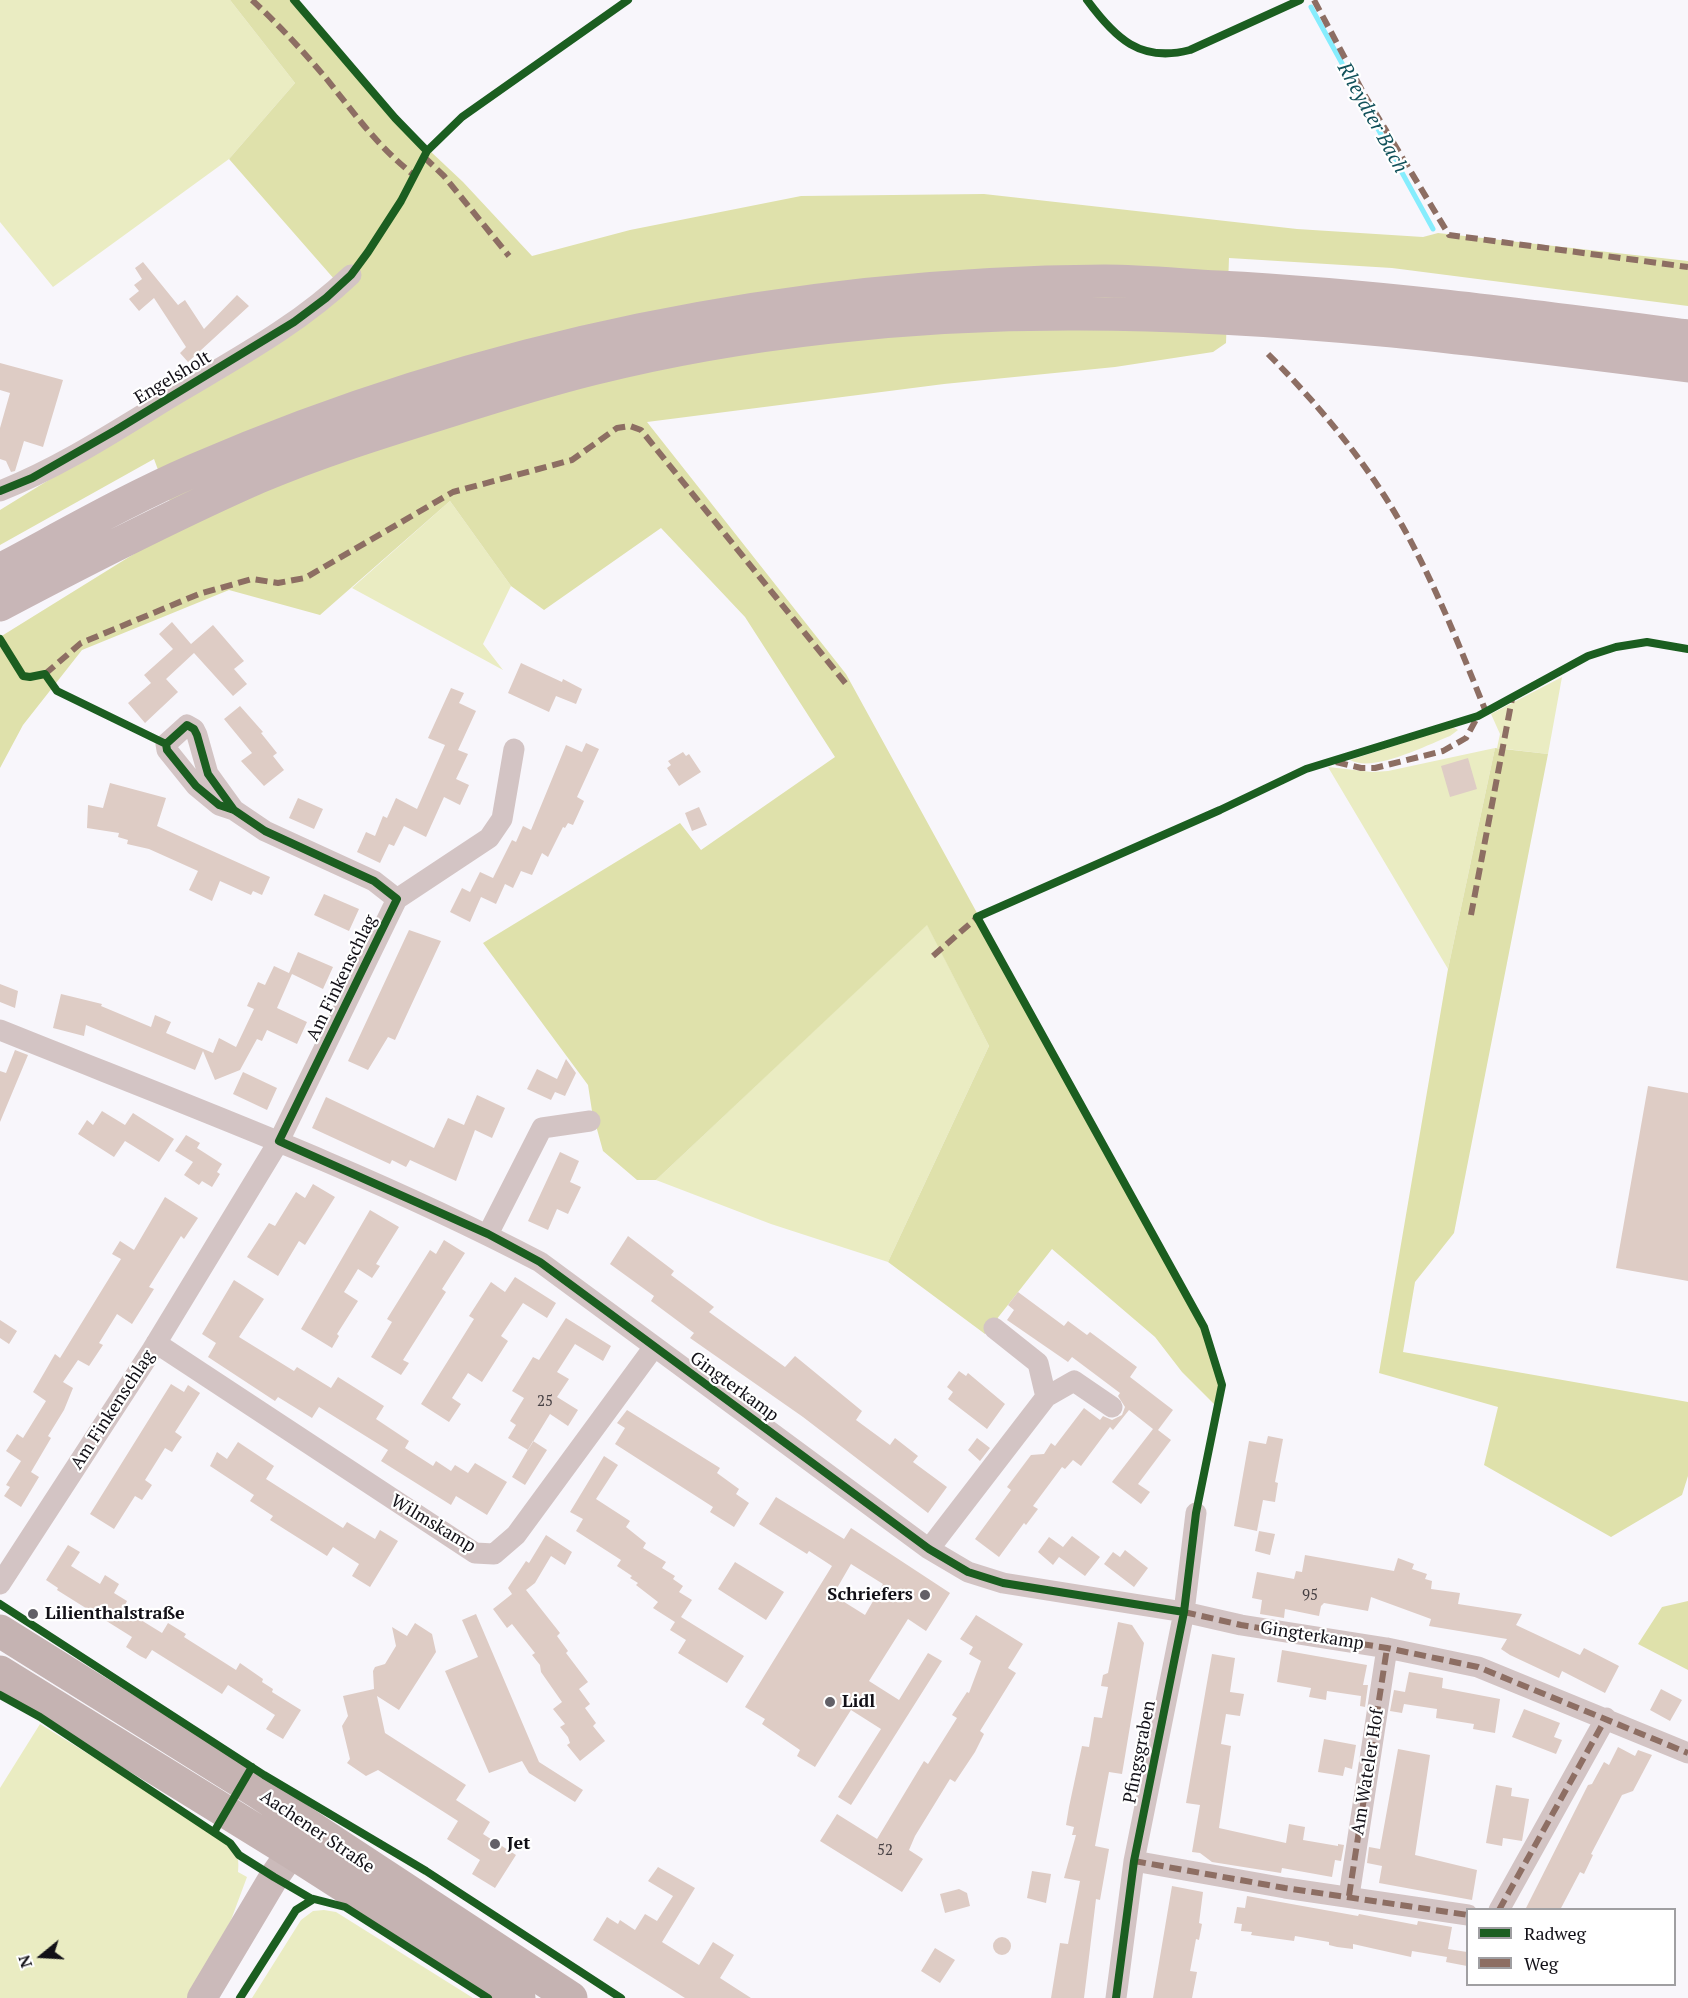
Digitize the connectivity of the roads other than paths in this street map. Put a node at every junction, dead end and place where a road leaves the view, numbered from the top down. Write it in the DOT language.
graph roads {
  1 [pos="351,275"];
  2 [pos="1688,336"];
  3 [pos="1688,366"];
  4 [pos="0,490"];
  5 [pos="0,570"];
  6 [pos="0,605"];
  7 [pos="514,749"];
  8 [pos="234,810"];
  9 [pos="397,899"];
  10 [pos="0,1030"];
  11 [pos="590,1121"];
  12 [pos="279,1141"];
  13 [pos="488,1234"];
  14 [pos="994,1328"];
  15 [pos="156,1343"];
  16 [pos="654,1347"];
  17 [pos="1046,1397"];
  18 [pos="1112,1407"];
  19 [pos="1196,1513"];
  20 [pos="929,1550"];
  21 [pos="0,1584"];
  22 [pos="1184,1612"];
  23 [pos="0,1632"];
  24 [pos="1387,1648"];
  25 [pos="0,1672"];
  26 [pos="1606,1718"];
  27 [pos="1688,1753"];
  28 [pos="300,1840"];
  29 [pos="1134,1861"];
  30 [pos="1349,1896"];
  31 [pos="1500,1908"];
  32 [pos="1466,1915"];
  33 [pos="202,1998"];
  34 [pos="519,1998"];
  35 [pos="571,1998"];
  36 [pos="1116,1998"];
  1 -- 4 [label="street, Engelsholt"];
  2 -- 5 [label="highway"];
  3 -- 6 [label="highway"];
  7 -- 9 [label="street, Am Finkenschlag"];
  8 -- 9 [label="street, Am Finkenschlag"];
  9 -- 12 [label="street, Am Finkenschlag"];
  10 -- 12 [label="street"];
  11 -- 13 [label="street"];
  12 -- 13 [label="street, Gingterkamp"];
  12 -- 15 [label="street, Am Finkenschlag"];
  13 -- 16 [label="street, Gingterkamp"];
  14 -- 17 [label="street"];
  15 -- 16 [label="street, Wilmskamp"];
  15 -- 21 [label="street, Am Finkenschlag"];
  16 -- 20 [label="street, Gingterkamp"];
  17 -- 18 [label="street"];
  17 -- 20 [label="street"];
  19 -- 22 [label="street, Pfingsgraben"];
  20 -- 22 [label="street, Gingterkamp"];
  22 -- 24 [label="street, Gingterkamp"];
  22 -- 29 [label="street, Pfingsgraben"];
  23 -- 28 [label="main road, Aachener Straße"];
  24 -- 26 [label="street, Gingterkamp"];
  24 -- 30 [label="street, Am Wateler Hof"];
  25 -- 28 [label="main road, Aachener Straße"];
  26 -- 27 [label="street, Gingterkamp"];
  26 -- 31 [label="street"];
  28 -- 33 [label="street"];
  28 -- 34 [label="main road, Aachener Straße"];
  28 -- 35 [label="main road, Aachener Straße"];
  29 -- 30 [label="street"];
  29 -- 36 [label="street, Pfingsgraben"];
  30 -- 32 [label="street"];
}
